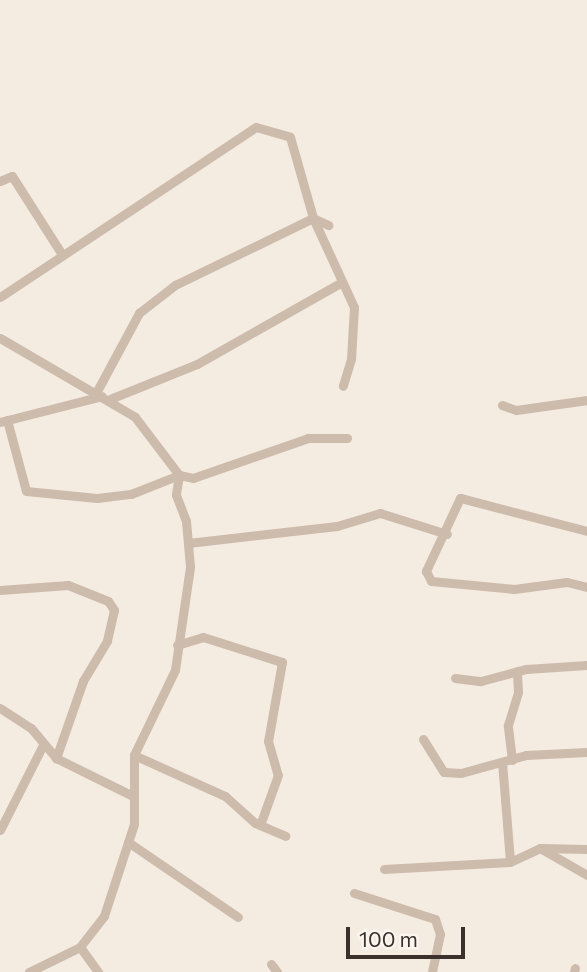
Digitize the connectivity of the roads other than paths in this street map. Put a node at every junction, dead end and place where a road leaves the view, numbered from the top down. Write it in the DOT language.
graph roads {
  1 [pos="0,181"];
  2 [pos="313,218"];
  3 [pos="328,225"];
  4 [pos="61,253"];
  5 [pos="341,283"];
  6 [pos="0,297"];
  7 [pos="0,338"];
  8 [pos="343,386"];
  9 [pos="103,395"];
  10 [pos="587,400"];
  11 [pos="502,405"];
  12 [pos="4,421"];
  13 [pos="347,438"];
  14 [pos="179,475"];
  15 [pos="587,531"];
  16 [pos="447,534"];
  17 [pos="188,543"];
  18 [pos="587,587"];
  19 [pos="0,590"];
  20 [pos="177,645"];
  21 [pos="587,665"];
  22 [pos="517,671"];
  23 [pos="456,678"];
  24 [pos="0,708"];
  25 [pos="423,739"];
  26 [pos="43,746"];
  27 [pos="587,752"];
  28 [pos="134,755"];
  29 [pos="56,758"];
  30 [pos="507,761"];
  31 [pos="134,796"];
  32 [pos="260,825"];
  33 [pos="0,830"];
  34 [pos="285,835"];
  35 [pos="128,842"];
  36 [pos="540,848"];
  37 [pos="587,849"];
  38 [pos="510,862"];
  39 [pos="384,869"];
  40 [pos="587,875"];
  41 [pos="354,893"];
  42 [pos="239,917"];
  43 [pos="80,947"];
  44 [pos="29,972"];
  45 [pos="98,972"];
  46 [pos="432,972"];
  1 -- 4 [label="street"];
  2 -- 3 [label="street"];
  2 -- 4 [label="street"];
  2 -- 5 [label="street"];
  2 -- 9 [label="street"];
  4 -- 6 [label="street"];
  5 -- 8 [label="street"];
  5 -- 9 [label="street"];
  7 -- 9 [label="street"];
  9 -- 12 [label="street"];
  9 -- 14 [label="street"];
  10 -- 11 [label="street"];
  12 -- 14 [label="street"];
  13 -- 14 [label="street"];
  14 -- 17 [label="street"];
  15 -- 16 [label="street"];
  16 -- 17 [label="street"];
  16 -- 18 [label="street"];
  17 -- 20 [label="street"];
  19 -- 29 [label="street"];
  20 -- 28 [label="street"];
  20 -- 32 [label="street"];
  21 -- 22 [label="street"];
  22 -- 23 [label="street"];
  22 -- 30 [label="street"];
  24 -- 26 [label="street"];
  25 -- 30 [label="street"];
  26 -- 29 [label="street"];
  26 -- 33 [label="street"];
  27 -- 30 [label="street"];
  28 -- 31 [label="street"];
  28 -- 32 [label="street"];
  29 -- 31 [label="street"];
  30 -- 38 [label="street"];
  31 -- 35 [label="street"];
  32 -- 34 [label="street"];
  35 -- 42 [label="street"];
  35 -- 43 [label="street"];
  36 -- 37 [label="street"];
  36 -- 38 [label="street"];
  36 -- 40 [label="street"];
  38 -- 39 [label="street"];
  41 -- 46 [label="street"];
  43 -- 44 [label="street"];
  43 -- 45 [label="street"];
}
